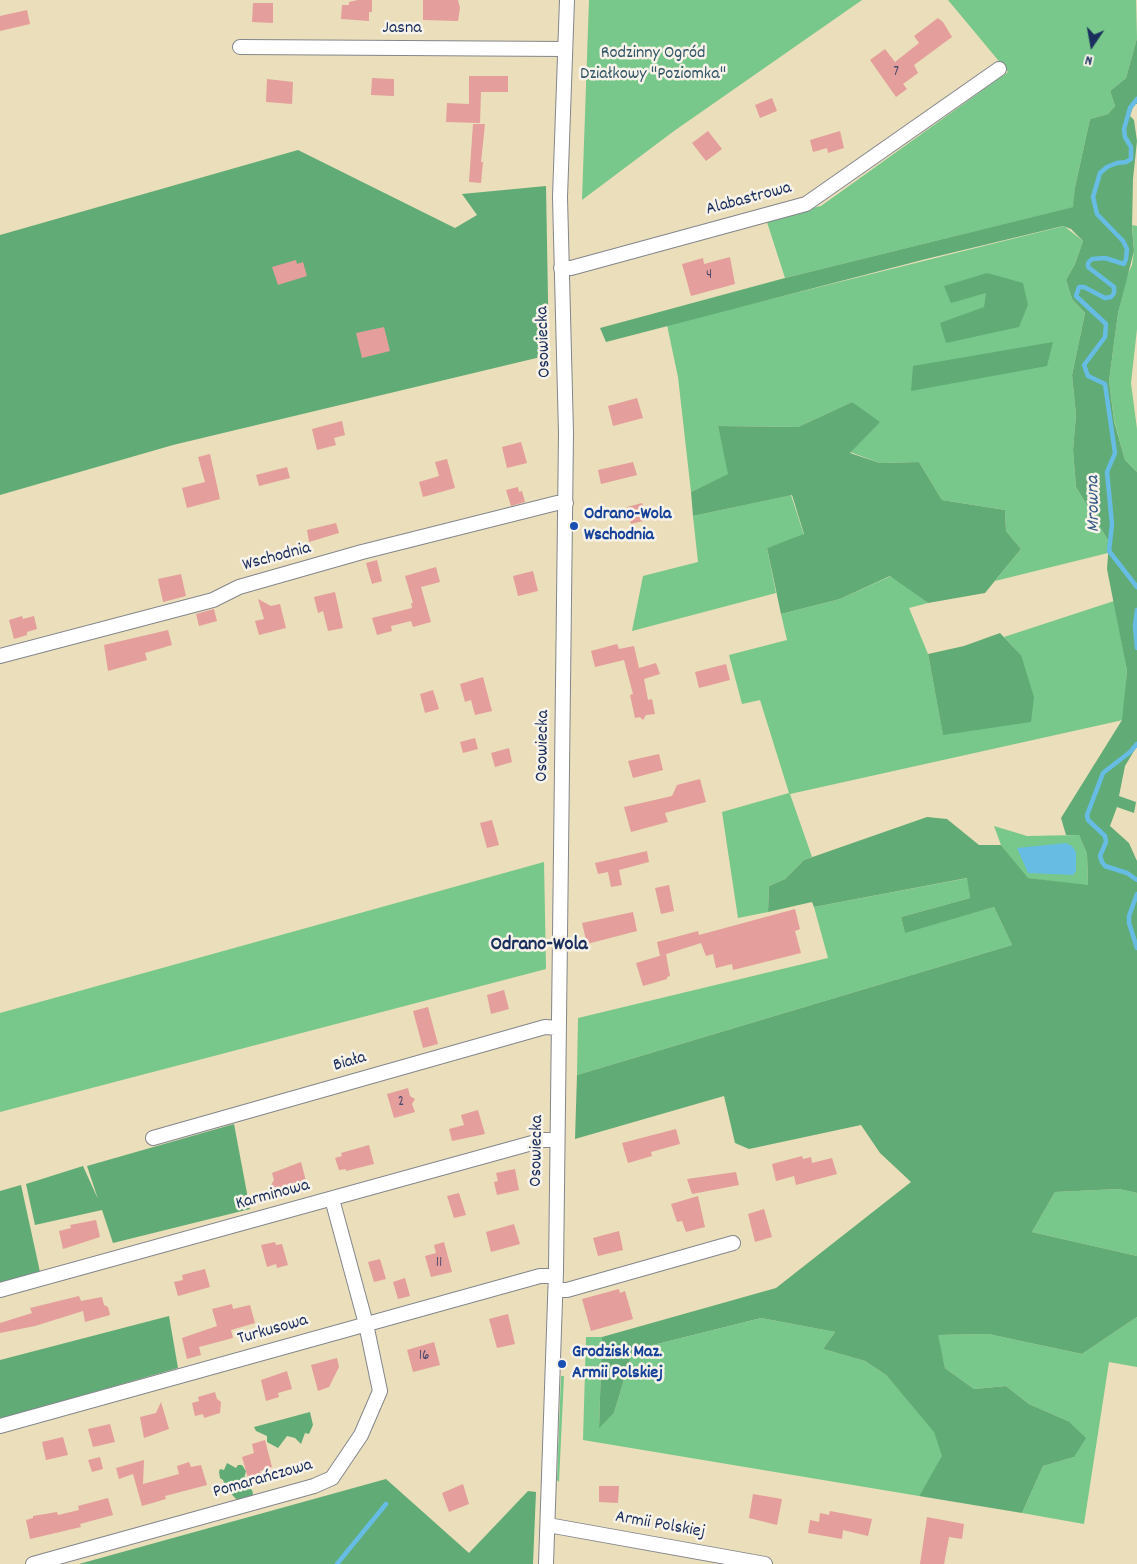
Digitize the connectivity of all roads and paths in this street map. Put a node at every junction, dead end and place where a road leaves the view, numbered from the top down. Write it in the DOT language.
graph roads {
  1 [pos="566,0"];
  2 [pos="240,47"];
  3 [pos="565,49"];
  4 [pos="998,69"];
  5 [pos="561,268"];
  6 [pos="566,503"];
  7 [pos="0,656"];
  8 [pos="559,1028"];
  9 [pos="152,1138"];
  10 [pos="557,1140"];
  11 [pos="332,1199"];
  12 [pos="733,1243"];
  13 [pos="556,1283"];
  14 [pos="0,1290"];
  15 [pos="366,1324"];
  16 [pos="0,1426"];
  17 [pos="548,1525"];
  18 [pos="33,1564"];
  19 [pos="546,1564"];
  20 [pos="765,1564"];
  1 -- 3 [label="street, Osowiecka"];
  2 -- 3 [label="street, Jasna"];
  3 -- 5 [label="street, Osowiecka"];
  4 -- 5 [label="street, Alabastrowa"];
  5 -- 6 [label="street, Osowiecka"];
  6 -- 7 [label="street, Wschodnia"];
  6 -- 8 [label="street, Osowiecka"];
  8 -- 9 [label="street, Biała"];
  8 -- 10 [label="street, Osowiecka"];
  10 -- 11 [label="street, Karminowa"];
  10 -- 13 [label="street, Osowiecka"];
  11 -- 14 [label="street, Karminowa"];
  11 -- 15 [label="street, Pomarańczowa"];
  12 -- 13 [label="street, Turkusowa"];
  13 -- 15 [label="street, Turkusowa"];
  13 -- 17 [label="street, Osowiecka"];
  15 -- 16 [label="street, Turkusowa"];
  15 -- 18 [label="street, Pomarańczowa"];
  17 -- 19 [label="street, Osowiecka"];
  17 -- 20 [label="street, Armii Polskiej"];
}
